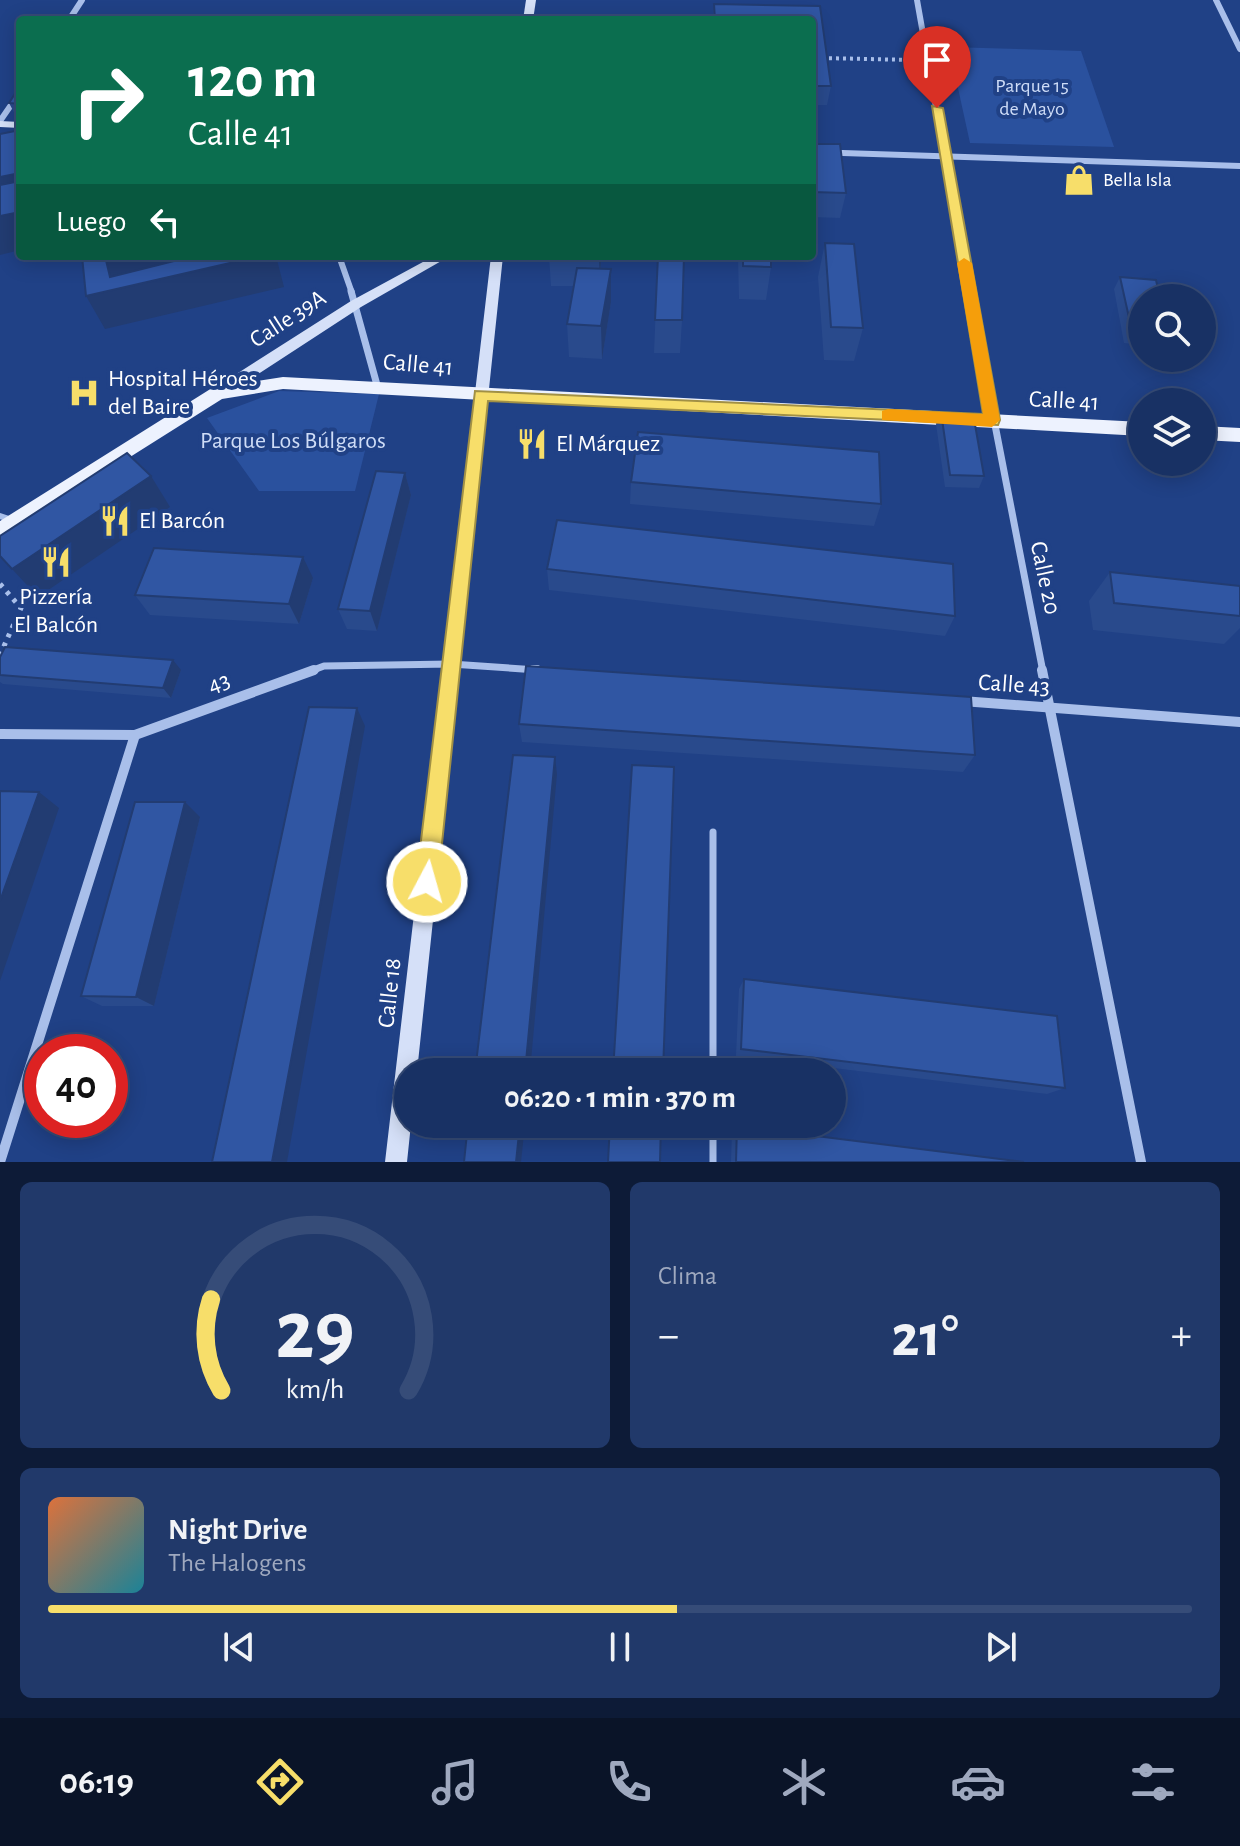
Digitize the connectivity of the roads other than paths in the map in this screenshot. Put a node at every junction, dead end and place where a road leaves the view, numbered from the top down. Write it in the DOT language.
graph roads {
  1 [pos="917,0"];
  2 [pos="1216,0"];
  3 [pos="1240,49"];
  4 [pos="16,98"];
  5 [pos="0,122"];
  6 [pos="816,152"];
  7 [pos="946,156"];
  8 [pos="1240,166"];
  9 [pos="340,260"];
  10 [pos="437,260"];
  11 [pos="497,260"];
  12 [pos="356,304"];
  13 [pos="377,385"];
  14 [pos="218,393"];
  15 [pos="481,395"];
  16 [pos="992,420"];
  17 [pos="1128,428"];
  18 [pos="1216,434"];
  19 [pos="1240,435"];
  20 [pos="5,523"];
  21 [pos="451,664"];
  22 [pos="545,671"];
  23 [pos="956,701"];
  24 [pos="1051,708"];
  25 [pos="1240,722"];
  26 [pos="0,734"];
  27 [pos="135,735"];
  28 [pos="713,832"];
  29 [pos="713,1058"];
  30 [pos="713,1138"];
  31 [pos="0,1162"];
  32 [pos="396,1162"];
  33 [pos="713,1162"];
  34 [pos="1141,1162"];
  1 -- 7 [label="street, Calle 20"];
  2 -- 3 [label="street"];
  4 -- 5 [label="street"];
  6 -- 7 [label="street"];
  7 -- 8 [label="street"];
  7 -- 16 [label="street, Calle 20"];
  9 -- 12 [label="street"];
  10 -- 12 [label="street, Calle 39A"];
  11 -- 15 [label="street, Calle 18"];
  12 -- 13 [label="street"];
  12 -- 14 [label="street, Calle 39A"];
  13 -- 14 [label="main road, Calle 41"];
  13 -- 15 [label="main road, Calle 41"];
  14 -- 20 [label="main road, Calle 39A"];
  15 -- 16 [label="main road, Calle 41"];
  15 -- 21 [label="street, Calle 18"];
  16 -- 17 [label="main road, Calle 41"];
  16 -- 24 [label="street, Calle 20"];
  18 -- 19 [label="main road"];
  21 -- 22 [label="street"];
  21 -- 27 [label="street, 43"];
  21 -- 32 [label="street, Calle 18"];
  23 -- 24 [label="street, Calle 43"];
  24 -- 25 [label="street, Calle 43"];
  24 -- 34 [label="street, Calle 20"];
  26 -- 27 [label="street, 43"];
  27 -- 31 [label="street"];
  28 -- 29 [label="lane"];
  30 -- 33 [label="lane"];
}
